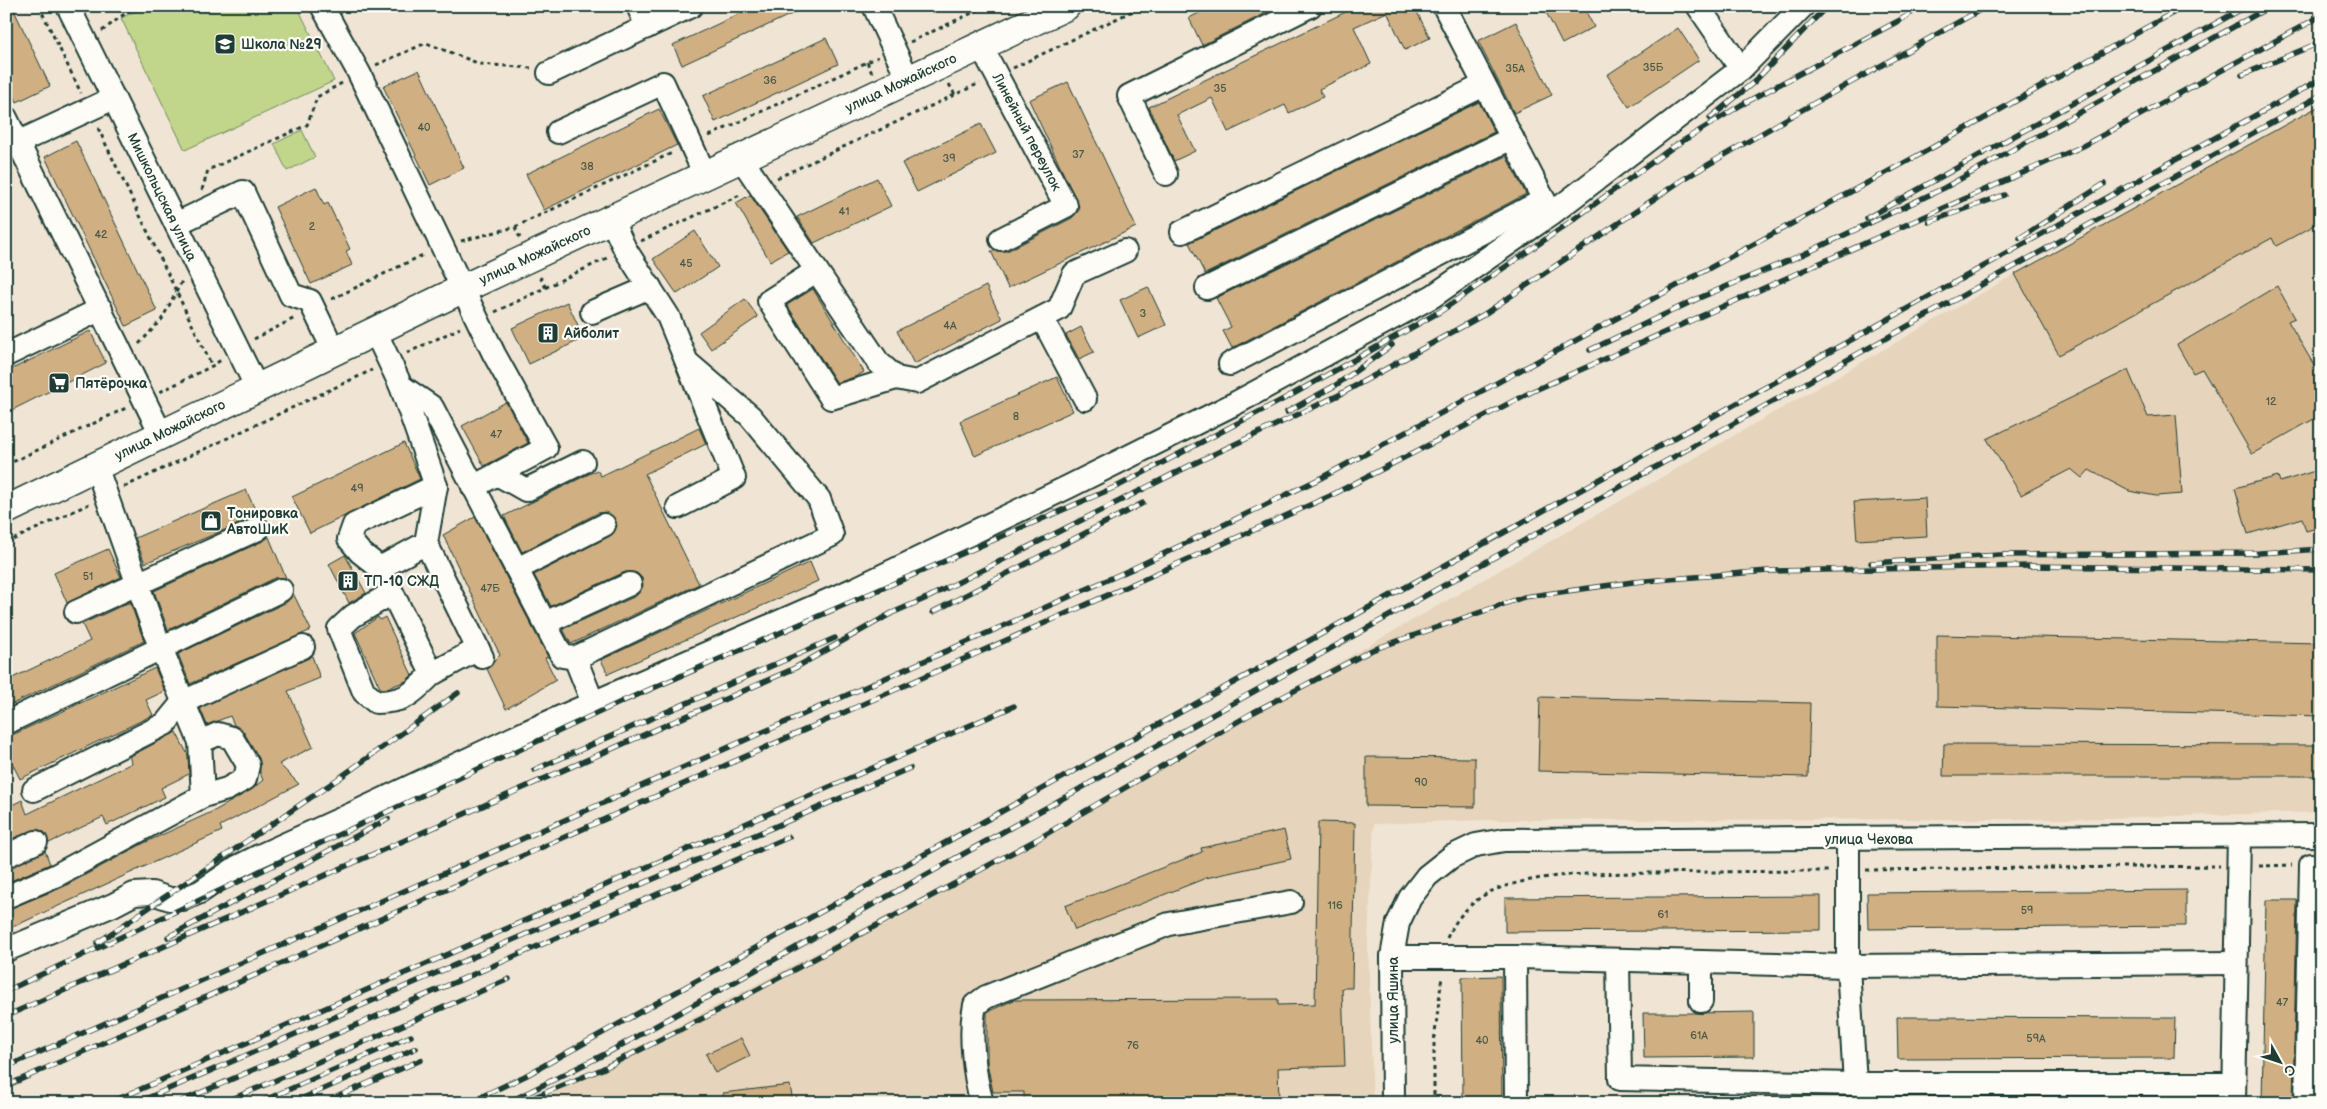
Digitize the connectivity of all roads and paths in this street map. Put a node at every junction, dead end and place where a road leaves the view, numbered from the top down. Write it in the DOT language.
graph roads {
  1 [pos="39,6"];
  2 [pos="68,6"];
  3 [pos="322,6"];
  4 [pos="638,6"];
  5 [pos="691,6"];
  6 [pos="874,6"];
  7 [pos="987,6"];
  8 [pos="1066,6"];
  9 [pos="1143,6"];
  10 [pos="1310,6"];
  11 [pos="1444,6"];
  12 [pos="1698,6"];
  13 [pos="1803,6"];
  14 [pos="647,27"];
  15 [pos="981,46"];
  16 [pos="894,49"];
  17 [pos="1741,69"];
  18 [pos="549,72"];
  19 [pos="359,73"];
  20 [pos="997,75"];
  21 [pos="908,79"];
  22 [pos="1484,85"];
  23 [pos="114,98"];
  24 [pos="89,110"];
  25 [pos="6,118"];
  26 [pos="558,132"];
  27 [pos="1512,138"];
  28 [pos="691,144"];
  29 [pos="12,146"];
  30 [pos="741,158"];
  31 [pos="1166,174"];
  32 [pos="705,175"];
  33 [pos="759,186"];
  34 [pos="1547,207"];
  35 [pos="196,215"];
  36 [pos="611,219"];
  37 [pos="176,224"];
  38 [pos="1182,232"];
  39 [pos="1001,239"];
  40 [pos="443,245"];
  41 [pos="625,248"];
  42 [pos="1125,251"];
  43 [pos="194,260"];
  44 [pos="816,271"];
  45 [pos="650,287"];
  46 [pos="1207,288"];
  47 [pos="462,289"];
  48 [pos="176,291"];
  49 [pos="314,308"];
  50 [pos="101,309"];
  51 [pos="592,312"];
  52 [pos="1042,318"];
  53 [pos="478,320"];
  54 [pos="1307,324"];
  55 [pos="375,331"];
  56 [pos="237,348"];
  57 [pos="334,351"];
  58 [pos="1329,353"];
  59 [pos="6,355"];
  60 [pos="389,362"];
  61 [pos="687,362"];
  62 [pos="1230,364"];
  63 [pos="212,366"];
  64 [pos="129,368"];
  65 [pos="896,378"];
  66 [pos="401,386"];
  67 [pos="256,388"];
  68 [pos="1084,399"];
  69 [pos="144,400"];
  70 [pos="161,434"];
  71 [pos="583,462"];
  72 [pos="6,465"];
  73 [pos="96,466"];
  74 [pos="497,474"];
  75 [pos="436,486"];
  76 [pos="473,487"];
  77 [pos="107,495"];
  78 [pos="678,507"];
  79 [pos="6,510"];
  80 [pos="604,525"];
  81 [pos="258,529"];
  82 [pos="6,543"];
  83 [pos="426,543"];
  84 [pos="380,568"];
  85 [pos="517,569"];
  86 [pos="138,583"];
  87 [pos="630,584"];
  88 [pos="281,590"];
  89 [pos="392,592"];
  90 [pos="76,612"];
  91 [pos="545,623"];
  92 [pos="161,648"];
  93 [pos="304,648"];
  94 [pos="576,658"];
  95 [pos="432,674"];
  96 [pos="184,702"];
  97 [pos="593,703"];
  98 [pos="8,722"];
  99 [pos="200,742"];
  100 [pos="34,790"];
  101 [pos="203,796"];
  102 [pos="2239,835"];
  103 [pos="2321,835"];
  104 [pos="1848,839"];
  105 [pos="36,842"];
  106 [pos="6,856"];
  107 [pos="2311,865"];
  108 [pos="2238,866"];
  109 [pos="1848,870"];
  110 [pos="1427,876"];
  111 [pos="6,897"];
  112 [pos="1291,902"];
  113 [pos="6,950"];
  114 [pos="1392,957"];
  115 [pos="1444,957"];
  116 [pos="1515,957"];
  117 [pos="1618,960"];
  118 [pos="1701,962"];
  119 [pos="2236,963"];
  120 [pos="1848,966"];
  121 [pos="1701,1001"];
  122 [pos="1855,1084"];
  123 [pos="2234,1093"];
  124 [pos="982,1103"];
  125 [pos="1393,1103"];
  126 [pos="1434,1103"];
  127 [pos="1516,1103"];
  128 [pos="2306,1103"];
  1 -- 24 [label="path"];
  2 -- 23 [label="street, Мишкольцская улица"];
  3 -- 19 [label="street"];
  4 -- 14 [label="street"];
  5 -- 14 [label="street"];
  6 -- 16 [label="street"];
  7 -- 16 [label="path"];
  8 -- 15 [label="main road, улица Можайского"];
  9 -- 20 [label="path"];
  10 -- 31 [label="street"];
  11 -- 22 [label="street"];
  12 -- 17 [label="street"];
  13 -- 17 [label="street"];
  14 -- 18 [label="street"];
  15 -- 20 [label="street, Линейный переулок"];
  15 -- 21 [label="main road, улица Можайского"];
  16 -- 21 [label="street"];
  16 -- 28 [label="path"];
  17 -- 34 [label="street"];
  18 -- 19 [label="path"];
  19 -- 35 [label="path"];
  19 -- 40 [label="street"];
  20 -- 33 [label="path"];
  20 -- 39 [label="street, Линейный переулок"];
  21 -- 30 [label="main road, улица Можайского"];
  22 -- 27 [label="street"];
  22 -- 38 [label="street"];
  23 -- 24 [label="street"];
  23 -- 37 [label="street, Мишкольцская улица"];
  24 -- 29 [label="street"];
  24 -- 48 [label="path"];
  25 -- 29 [label="street"];
  26 -- 28 [label="street"];
  27 -- 34 [label="street"];
  27 -- 46 [label="street"];
  28 -- 32 [label="street"];
  28 -- 40 [label="path"];
  29 -- 50 [label="street"];
  30 -- 32 [label="main road, улица Можайского"];
  30 -- 33 [label="street"];
  32 -- 36 [label="main road, улица Можайского"];
  33 -- 41 [label="path"];
  33 -- 44 [label="street"];
  34 -- 54 [label="street"];
  34 -- 58 [label="street"];
  35 -- 37 [label="street"];
  35 -- 49 [label="street"];
  36 -- 41 [label="street"];
  36 -- 47 [label="main road, улица Можайского"];
  37 -- 43 [label="street, Мишкольцская улица"];
  40 -- 47 [label="street"];
  40 -- 49 [label="path"];
  41 -- 45 [label="street"];
  41 -- 53 [label="path"];
  42 -- 52 [label="street"];
  43 -- 48 [label="path"];
  43 -- 56 [label="street, Мишкольцская улица"];
  44 -- 65 [label="street"];
  44 -- 65 [label="street"];
  45 -- 51 [label="street"];
  45 -- 61 [label="street"];
  47 -- 53 [label="street"];
  47 -- 55 [label="main road, улица Можайского"];
  48 -- 63 [label="path"];
  48 -- 64 [label="path"];
  49 -- 56 [label="path"];
  49 -- 57 [label="street"];
  50 -- 59 [label="street"];
  50 -- 64 [label="street"];
  52 -- 65 [label="street"];
  52 -- 68 [label="street"];
  53 -- 60 [label="path"];
  53 -- 74 [label="street"];
  54 -- 58 [label="street"];
  54 -- 62 [label="street"];
  55 -- 57 [label="main road, улица Можайского"];
  55 -- 60 [label="street"];
  56 -- 63 [label="path"];
  56 -- 67 [label="street, Мишкольцская улица"];
  57 -- 67 [label="main road, улица Можайского"];
  58 -- 97 [label="street"];
  60 -- 66 [label="street"];
  60 -- 77 [label="path"];
  61 -- 78 [label="street"];
  61 -- 94 [label="street"];
  63 -- 69 [label="path"];
  64 -- 69 [label="street"];
  66 -- 75 [label="street"];
  66 -- 76 [label="street"];
  67 -- 70 [label="main road, улица Можайского"];
  69 -- 70 [label="street"];
  69 -- 72 [label="path"];
  70 -- 73 [label="main road, улица Можайского"];
  71 -- 74 [label="street"];
  73 -- 77 [label="street"];
  73 -- 79 [label="main road, улица Можайского"];
  74 -- 76 [label="street"];
  75 -- 83 [label="street"];
  75 -- 84 [label="street"];
  76 -- 85 [label="street"];
  77 -- 82 [label="path"];
  77 -- 86 [label="street"];
  80 -- 85 [label="street"];
  81 -- 86 [label="street"];
  83 -- 84 [label="street"];
  83 -- 95 [label="street"];
  84 -- 89 [label="street"];
  85 -- 91 [label="street"];
  86 -- 90 [label="street"];
  86 -- 92 [label="street"];
  87 -- 91 [label="street"];
  88 -- 92 [label="street"];
  89 -- 95 [label="street"];
  89 -- 95 [label="street"];
  91 -- 94 [label="street"];
  92 -- 96 [label="street"];
  92 -- 98 [label="street"];
  93 -- 96 [label="street"];
  94 -- 97 [label="street"];
  96 -- 99 [label="street"];
  96 -- 100 [label="street"];
  97 -- 113 [label="street"];
  99 -- 101 [label="street"];
  99 -- 101 [label="street"];
  101 -- 111 [label="street"];
  102 -- 103 [label="street, улица Чехова"];
  102 -- 104 [label="street, улица Чехова"];
  102 -- 108 [label="street"];
  104 -- 109 [label="street"];
  104 -- 110 [label="street, улица Чехова"];
  105 -- 106 [label="street"];
  107 -- 108 [label="path"];
  107 -- 128 [label="street"];
  108 -- 109 [label="path"];
  108 -- 119 [label="street"];
  109 -- 115 [label="path"];
  109 -- 120 [label="street"];
  110 -- 114 [label="street, улица Яшина"];
  112 -- 124 [label="street"];
  114 -- 115 [label="street"];
  114 -- 125 [label="street, улица Яшина"];
  115 -- 116 [label="street"];
  115 -- 126 [label="path"];
  116 -- 117 [label="street"];
  116 -- 127 [label="street"];
  117 -- 118 [label="street"];
  117 -- 122 [label="street"];
  118 -- 120 [label="street"];
  118 -- 121 [label="street"];
  119 -- 120 [label="street"];
  119 -- 123 [label="street"];
  120 -- 122 [label="street"];
  122 -- 123 [label="street"];
}
